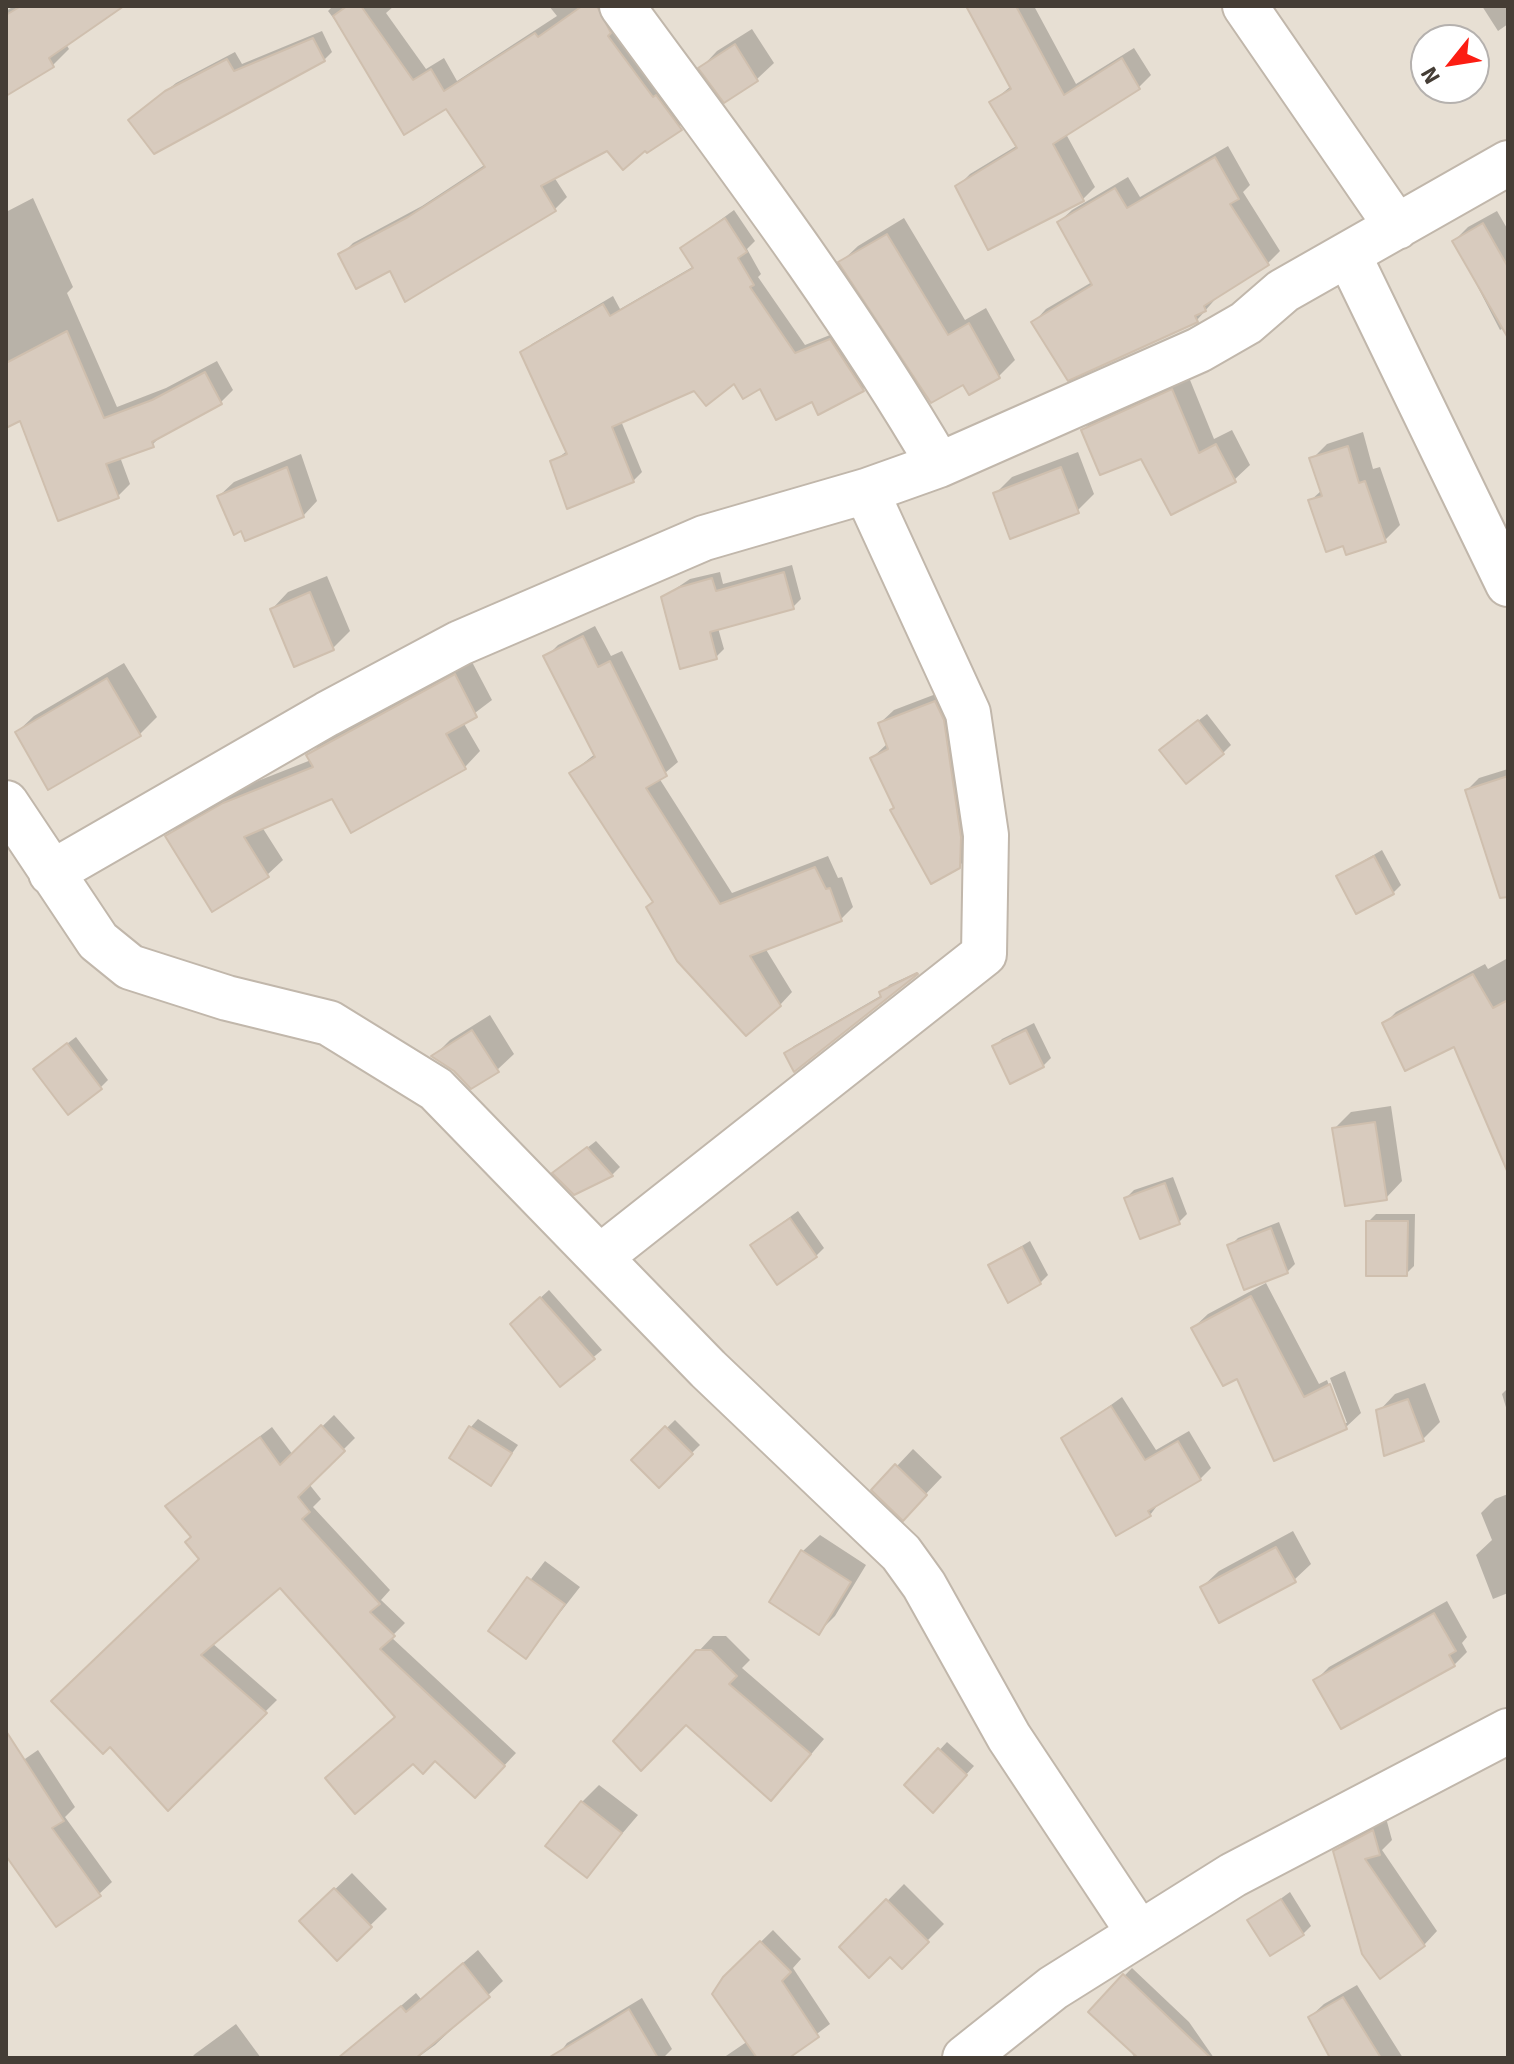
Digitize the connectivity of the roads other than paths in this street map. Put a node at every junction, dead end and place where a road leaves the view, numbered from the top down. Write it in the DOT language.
graph roads {
  1 [pos="622,6"];
  2 [pos="1245,6"];
  3 [pos="1508,163"];
  4 [pos="1397,227"];
  5 [pos="1349,256"];
  6 [pos="939,465"];
  7 [pos="866,491"];
  8 [pos="1508,584"];
  9 [pos="6,803"];
  10 [pos="51,873"];
  11 [pos="600,1257"];
  12 [pos="1508,1731"];
  13 [pos="1139,1933"];
  14 [pos="965,2058"];
  1 -- 6 [label="street"];
  2 -- 4 [label="street"];
  3 -- 4 [label="street"];
  4 -- 5 [label="street"];
  5 -- 6 [label="street"];
  5 -- 8 [label="street"];
  6 -- 7 [label="street"];
  7 -- 10 [label="street"];
  7 -- 11 [label="street"];
  9 -- 10 [label="street"];
  10 -- 11 [label="street"];
  11 -- 13 [label="street"];
  12 -- 13 [label="street"];
  13 -- 14 [label="street"];
}
